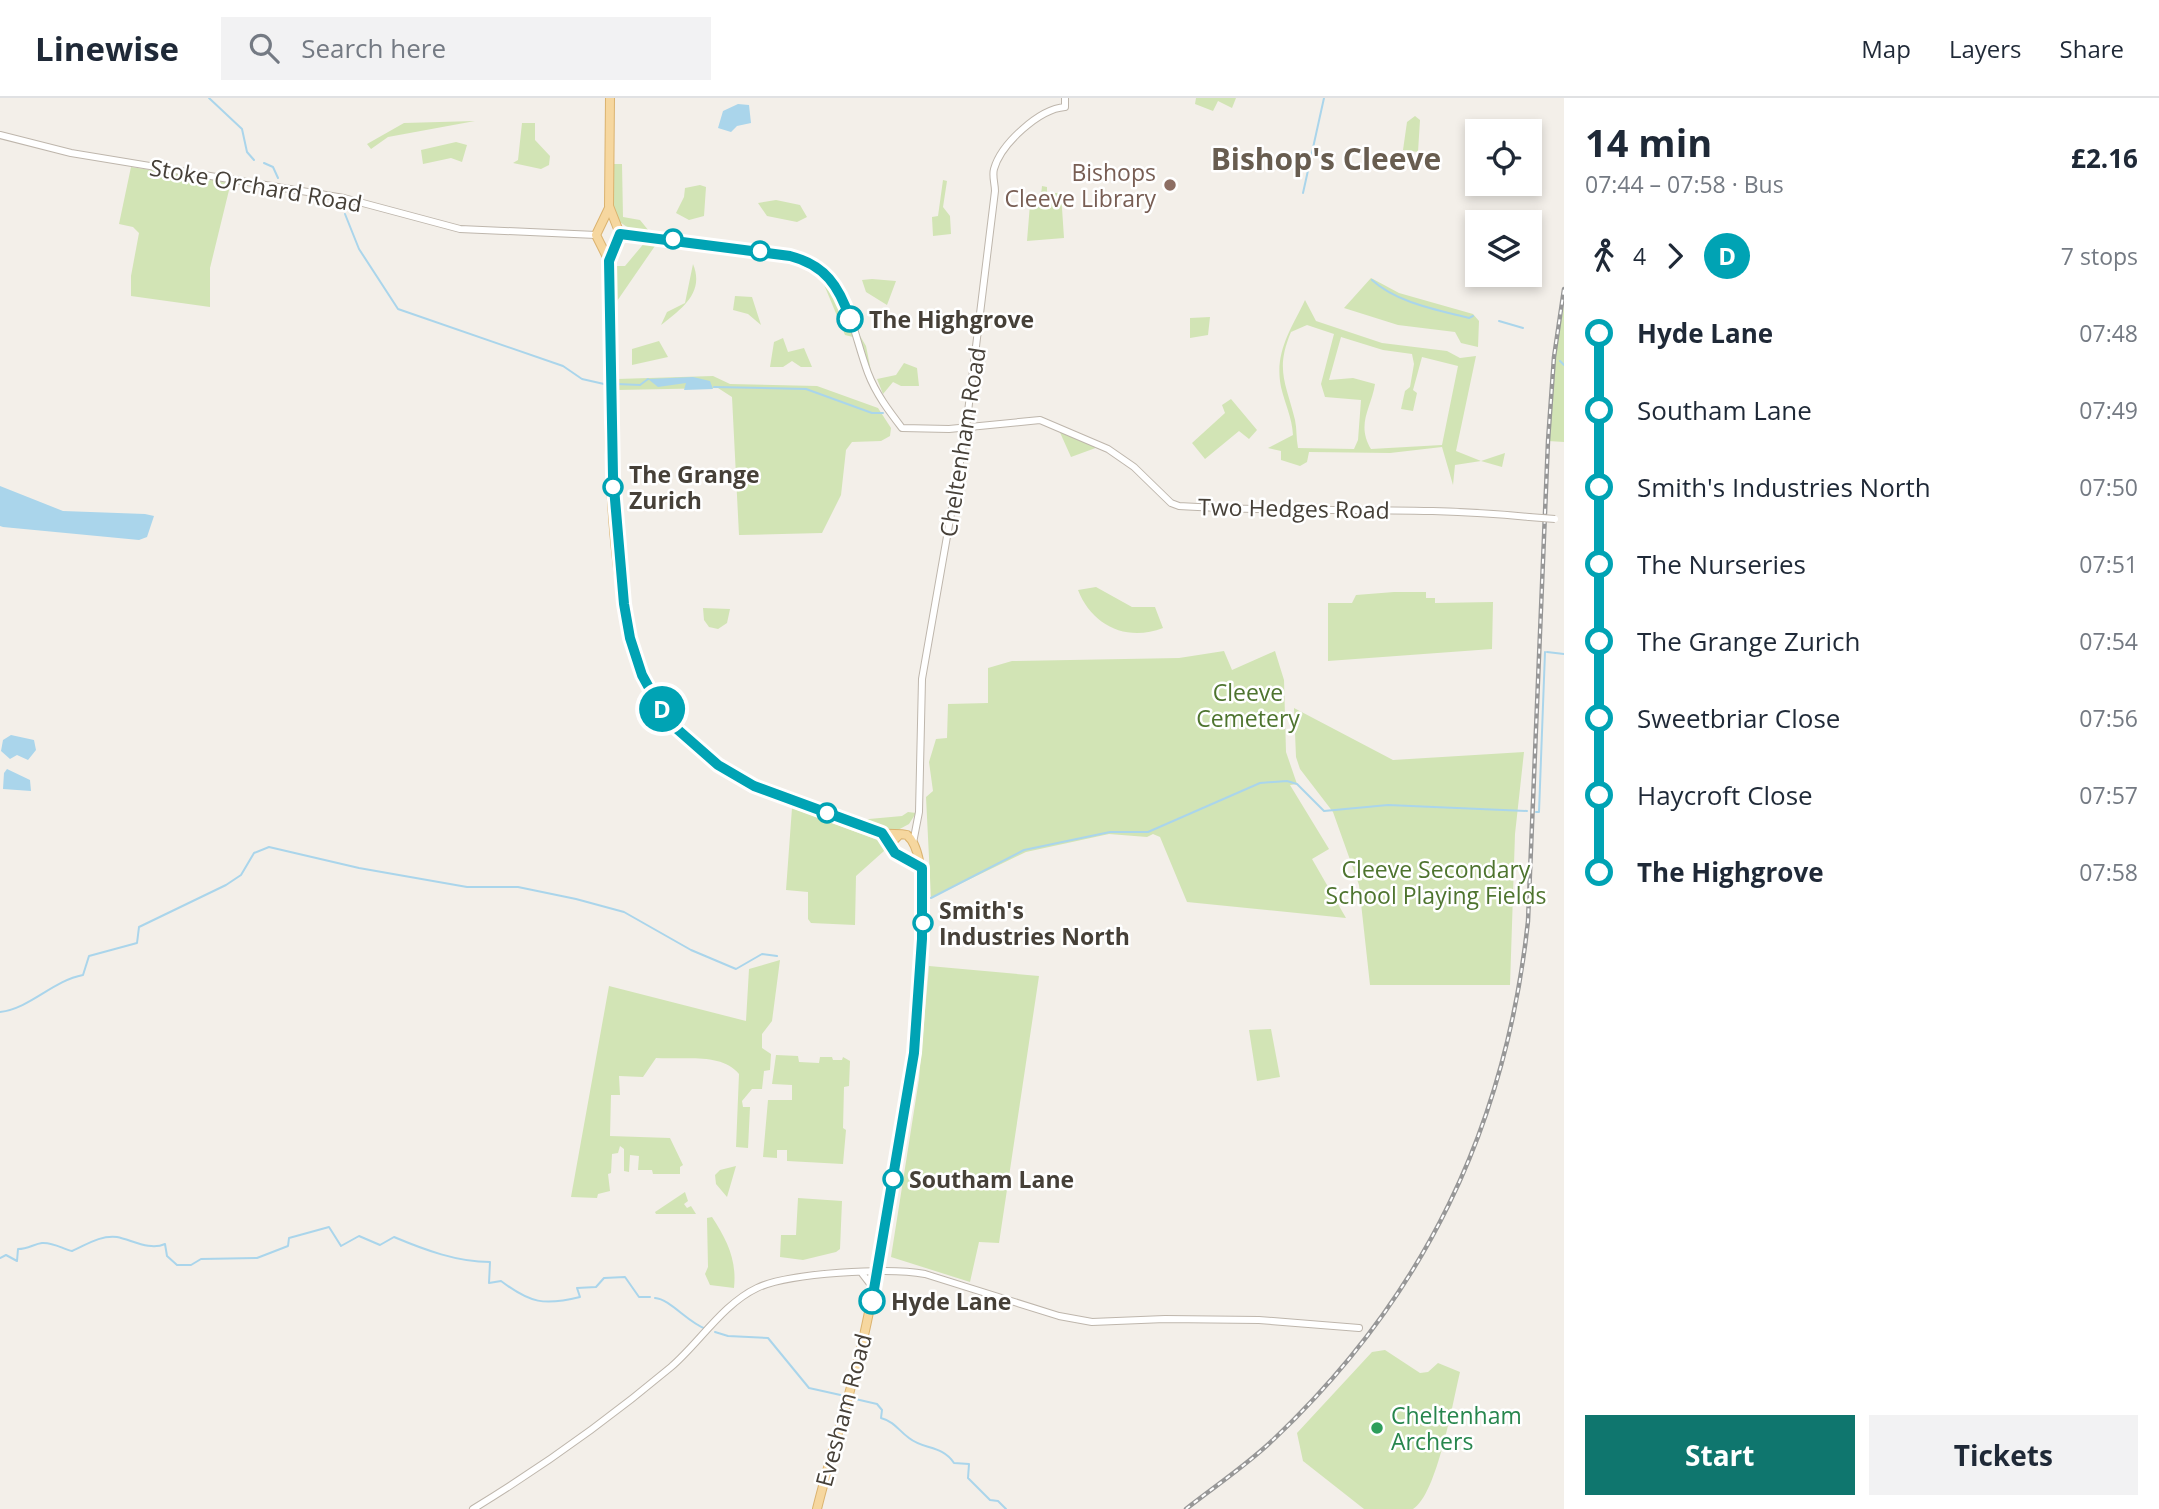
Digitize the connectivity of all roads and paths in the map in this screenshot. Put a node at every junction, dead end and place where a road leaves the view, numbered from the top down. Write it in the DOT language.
graph roads {
  1 [pos="610,98"];
  2 [pos="1065,98"];
  3 [pos="0,135"];
  4 [pos="609,206"];
  5 [pos="615,225"];
  6 [pos="600,226"];
  7 [pos="620,234"];
  8 [pos="596,235"];
  9 [pos="616,244"];
  10 [pos="602,245"];
  11 [pos="609,261"];
  12 [pos="966,428"];
  13 [pos="1564,521"];
  14 [pos="917,820"];
  15 [pos="882,833"];
  16 [pos="901,834"];
  17 [pos="914,843"];
  18 [pos="892,846"];
  19 [pos="901,856"];
  20 [pos="922,868"];
  21 [pos="881,1256"];
  22 [pos="878,1269"];
  23 [pos="861,1272"];
  24 [pos="874,1289"];
  25 [pos="1359,1328"];
  26 [pos="472,1509"];
  27 [pos="817,1509"];
  1 -- 4 [label="main road"];
  2 -- 12 [label="street, Cheltenham Road"];
  3 -- 8 [label="street, Stoke Orchard Road"];
  4 -- 5 [label="main road"];
  4 -- 6 [label="main road"];
  5 -- 6 [label="main road"];
  5 -- 7 [label="main road"];
  6 -- 8 [label="main road"];
  7 -- 9 [label="main road"];
  7 -- 12 [label="street, Two Hedges Road"];
  8 -- 10 [label="main road"];
  9 -- 10 [label="main road"];
  9 -- 11 [label="main road"];
  10 -- 11 [label="main road"];
  11 -- 15 [label="main road"];
  12 -- 13 [label="street, Two Hedges Road, bridge"];
  12 -- 14 [label="street, Cheltenham Road"];
  14 -- 16 [label="street"];
  14 -- 17 [label="street, Cheltenham Road"];
  15 -- 16 [label="main road"];
  15 -- 18 [label="main road"];
  16 -- 17 [label="main road"];
  16 -- 18 [label="main road"];
  17 -- 19 [label="main road"];
  17 -- 20 [label="main road, Evesham Road"];
  18 -- 19 [label="main road"];
  19 -- 20 [label="main road"];
  20 -- 21 [label="main road, Evesham Road"];
  21 -- 22 [label="main road, Evesham Road"];
  21 -- 23 [label="street"];
  22 -- 23 [label="street"];
  22 -- 24 [label="main road, Evesham Road"];
  22 -- 25 [label="street"];
  23 -- 24 [label="street"];
  23 -- 26 [label="street"];
  24 -- 27 [label="main road, Evesham Road"];
}
